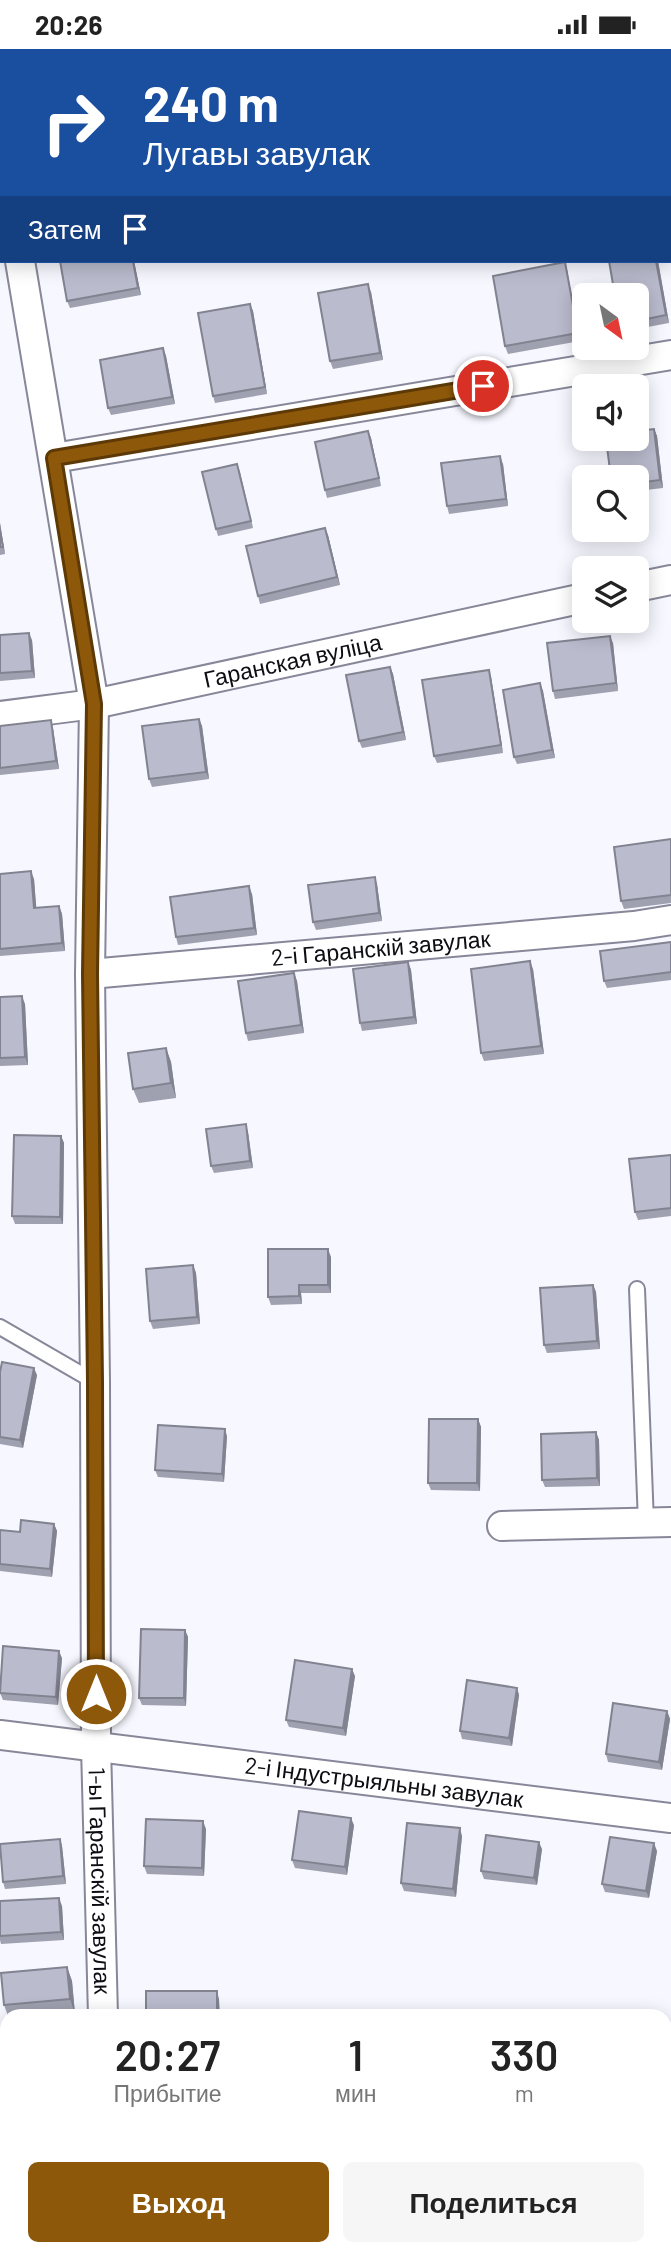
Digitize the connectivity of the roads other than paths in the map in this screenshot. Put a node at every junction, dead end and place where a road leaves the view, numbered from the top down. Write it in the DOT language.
graph roads {
  1 [pos="20,263"];
  2 [pos="671,355"];
  3 [pos="54,458"];
  4 [pos="671,580"];
  5 [pos="649,585"];
  6 [pos="572,601"];
  7 [pos="94,704"];
  8 [pos="0,716"];
  9 [pos="671,920"];
  10 [pos="90,974"];
  11 [pos="637,1289"];
  12 [pos="0,1327"];
  13 [pos="95,1382"];
  14 [pos="659,1522"];
  15 [pos="502,1526"];
  16 [pos="0,1735"];
  17 [pos="96,1747"];
  18 [pos="671,1818"];
  19 [pos="103,2009"];
  1 -- 3 [label="street, 1-ы Гаранскій завулак"];
  2 -- 3 [label="street"];
  3 -- 7 [label="street, 1-ы Гаранскій завулак"];
  4 -- 5 [label="street"];
  6 -- 7 [label="street, Гаранская вуліца"];
  7 -- 8 [label="street, Гаранская вуліца"];
  7 -- 10 [label="street, 1-ы Гаранскій завулак"];
  9 -- 10 [label="street, 2-і Гаранскій завулак"];
  10 -- 13 [label="street, 1-ы Гаранскій завулак"];
  11 -- 14 [label="lane"];
  12 -- 13 [label="lane"];
  13 -- 17 [label="street, 1-ы Гаранскій завулак"];
  14 -- 15 [label="street"];
  16 -- 17 [label="street, 1-ы Гаранскій завулак"];
  17 -- 18 [label="street, 2-і Індустрыяльны завулак"];
  17 -- 19 [label="street, 1-ы Гаранскій завулак"];
}
